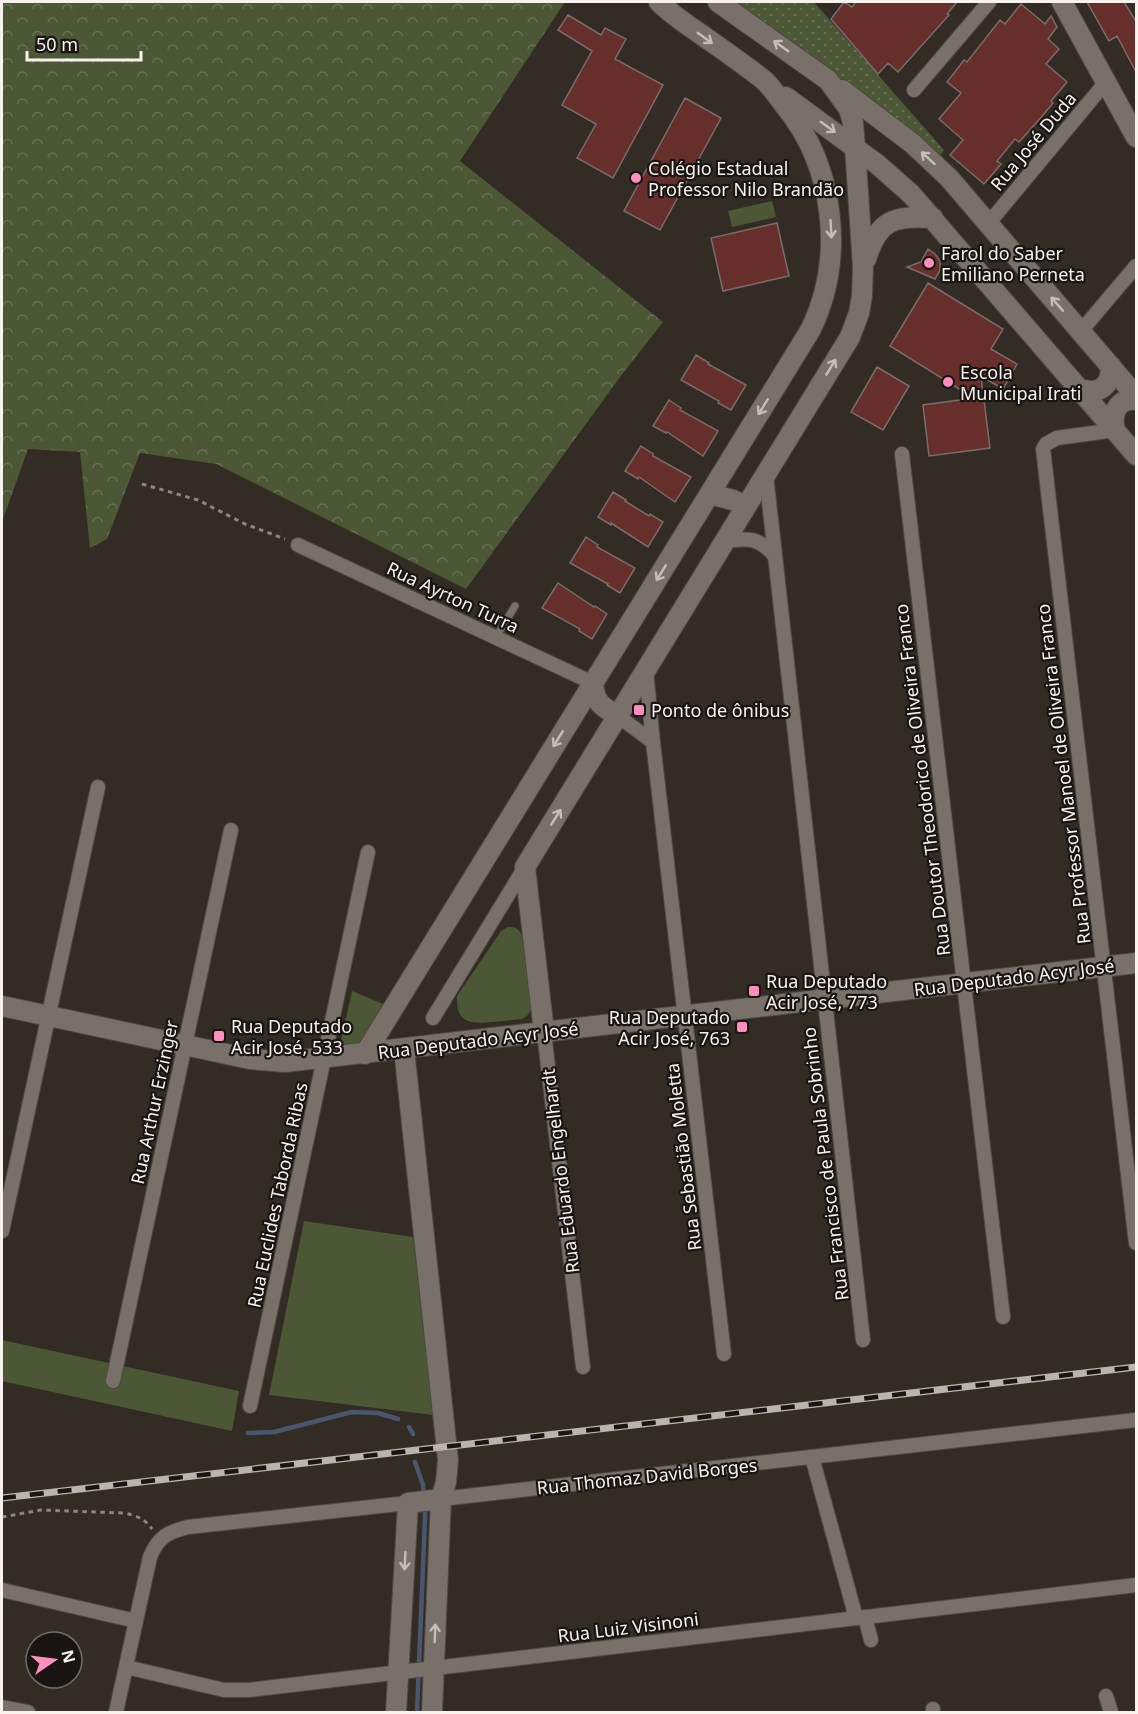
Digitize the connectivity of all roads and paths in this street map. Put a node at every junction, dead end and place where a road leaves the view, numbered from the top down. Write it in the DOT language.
graph roads {
  1 [pos="659,2"];
  2 [pos="718,2"];
  3 [pos="989,2"];
  4 [pos="1062,2"];
  5 [pos="828,80"];
  6 [pos="1106,82"];
  7 [pos="766,83"];
  8 [pos="914,90"];
  9 [pos="1136,134"];
  10 [pos="855,147"];
  11 [pos="933,218"];
  12 [pos="988,224"];
  13 [pos="1137,266"];
  14 [pos="863,267"];
  15 [pos="1081,331"];
  16 [pos="1111,366"];
  17 [pos="1080,389"];
  18 [pos="1137,398"];
  19 [pos="1115,430"];
  20 [pos="902,454"];
  21 [pos="1137,455"];
  22 [pos="765,475"];
  23 [pos="142,484"];
  24 [pos="710,494"];
  25 [pos="746,507"];
  26 [pos="770,523"];
  27 [pos="725,541"];
  28 [pos="298,545"];
  29 [pos="774,555"];
  30 [pos="515,606"];
  31 [pos="496,637"];
  32 [pos="646,670"];
  33 [pos="593,682"];
  34 [pos="618,716"];
  35 [pos="652,742"];
  36 [pos="98,787"];
  37 [pos="231,830"];
  38 [pos="368,852"];
  39 [pos="525,867"];
  40 [pos="1137,963"];
  41 [pos="1104,967"];
  42 [pos="964,983"];
  43 [pos="824,999"];
  44 [pos="2,1006"];
  45 [pos="48,1016"];
  46 [pos="685,1016"];
  47 [pos="433,1018"];
  48 [pos="544,1032"];
  49 [pos="185,1045"];
  50 [pos="404,1049"];
  51 [pos="365,1053"];
  52 [pos="324,1058"];
  53 [pos="2,1231"];
  54 [pos="1137,1243"];
  55 [pos="1003,1317"];
  56 [pos="863,1340"];
  57 [pos="724,1354"];
  58 [pos="583,1367"];
  59 [pos="113,1381"];
  60 [pos="250,1406"];
  61 [pos="1137,1420"];
  62 [pos="812,1457"];
  63 [pos="441,1499"];
  64 [pos="408,1503"];
  65 [pos="2,1517"];
  66 [pos="159,1540"];
  67 [pos="1137,1585"];
  68 [pos="2,1590"];
  69 [pos="861,1618"];
  70 [pos="136,1621"];
  71 [pos="871,1640"];
  72 [pos="126,1667"];
  73 [pos="434,1669"];
  74 [pos="399,1673"];
  75 [pos="1106,1695"];
  76 [pos="2,1707"];
  77 [pos="28,1713"];
  78 [pos="116,1713"];
  79 [pos="396,1713"];
  80 [pos="432,1713"];
  81 [pos="1111,1713"];
  1 -- 7 [label="street, one-way"];
  5 -- 2 [label="street, one-way"];
  3 -- 8 [label="street"];
  4 -- 6 [label="street"];
  5 -- 10 [label="street"];
  12 -- 5 [label="street, one-way"];
  6 -- 9 [label="street"];
  6 -- 12 [label="street, Rua José Duda"];
  7 -- 10 [label="street, one-way"];
  7 -- 24 [label="street, one-way"];
  10 -- 11 [label="street"];
  10 -- 14 [label="street"];
  11 -- 14 [label="street"];
  11 -- 17 [label="street"];
  15 -- 12 [label="street, one-way"];
  13 -- 15 [label="street"];
  22 -- 14 [label="street, one-way"];
  15 -- 16 [label="street"];
  16 -- 17 [label="street"];
  16 -- 18 [label="street"];
  17 -- 19 [label="street"];
  18 -- 19 [label="street"];
  19 -- 21 [label="street"];
  19 -- 41 [label="street, Rua Professor Manoel de Oliveira Franco"];
  20 -- 42 [label="street, Rua Doutor Theodorico de Oliveira Franco"];
  22 -- 25 [label="street"];
  22 -- 26 [label="street, Rua Francisco de Paula Sobrinho"];
  23 -- 28 [label="path"];
  24 -- 25 [label="street"];
  24 -- 33 [label="street, one-way"];
  25 -- 26 [label="street"];
  25 -- 27 [label="street"];
  26 -- 29 [label="street, Rua Francisco de Paula Sobrinho"];
  27 -- 29 [label="street"];
  27 -- 32 [label="street"];
  28 -- 31 [label="street, Rua Ayrton Turra"];
  29 -- 43 [label="street, Rua Francisco de Paula Sobrinho"];
  30 -- 31 [label="lane"];
  31 -- 33 [label="street, Rua Ayrton Turra"];
  32 -- 34 [label="street"];
  32 -- 35 [label="street, Rua Sebastião Moletta"];
  33 -- 34 [label="street"];
  33 -- 51 [label="street, one-way"];
  34 -- 35 [label="street"];
  39 -- 34 [label="street, one-way"];
  35 -- 46 [label="street, Rua Sebastião Moletta"];
  36 -- 45 [label="street"];
  37 -- 49 [label="street, Rua Arthur Erzinger"];
  38 -- 52 [label="street, Rua Euclides Taborda Ribas"];
  39 -- 47 [label="street"];
  39 -- 48 [label="street, Rua Eduardo Engelhardt"];
  40 -- 41 [label="street, Rua Deputado Acyr José"];
  41 -- 42 [label="street, Rua Deputado Acyr José"];
  41 -- 54 [label="street, Rua Professor Manoel de Oliveira Franco"];
  42 -- 43 [label="street, Rua Deputado Acyr José"];
  42 -- 55 [label="street, Rua Doutor Theodorico de Oliveira Franco"];
  43 -- 46 [label="street, Rua Deputado Acyr José"];
  43 -- 56 [label="street, Rua Francisco de Paula Sobrinho"];
  44 -- 45 [label="street, Rua Deputado Acyr José"];
  45 -- 49 [label="street, Rua Deputado Acyr José"];
  45 -- 53 [label="street"];
  46 -- 48 [label="street, Rua Deputado Acyr José"];
  46 -- 57 [label="street, Rua Sebastião Moletta"];
  48 -- 50 [label="street, Rua Deputado Acyr José"];
  48 -- 58 [label="street, Rua Eduardo Engelhardt"];
  49 -- 52 [label="street, Rua Deputado Acyr José"];
  49 -- 59 [label="street, Rua Arthur Erzinger"];
  50 -- 51 [label="street, Rua Deputado Acyr José"];
  50 -- 63 [label="street"];
  51 -- 52 [label="street, Rua Deputado Acyr José"];
  52 -- 60 [label="street, Rua Euclides Taborda Ribas"];
  61 -- 62 [label="street, Rua Thomaz David Borges"];
  62 -- 63 [label="street, Rua Thomaz David Borges"];
  62 -- 69 [label="street"];
  63 -- 64 [label="street, Rua Thomaz David Borges"];
  73 -- 63 [label="street, one-way"];
  64 -- 66 [label="street, Rua Thomaz David Borges"];
  64 -- 74 [label="street, one-way"];
  65 -- 66 [label="path"];
  66 -- 70 [label="street"];
  67 -- 69 [label="street, Rua Luiz Visinoni"];
  68 -- 70 [label="street"];
  69 -- 71 [label="street"];
  69 -- 73 [label="street, Rua Luiz Visinoni"];
  70 -- 72 [label="street"];
  72 -- 74 [label="street, Rua Luiz Visinoni"];
  72 -- 78 [label="street"];
  73 -- 74 [label="street, Rua Luiz Visinoni"];
  73 -- 80 [label="street"];
  74 -- 79 [label="street"];
  75 -- 81 [label="street"];
  76 -- 77 [label="street"];
}
